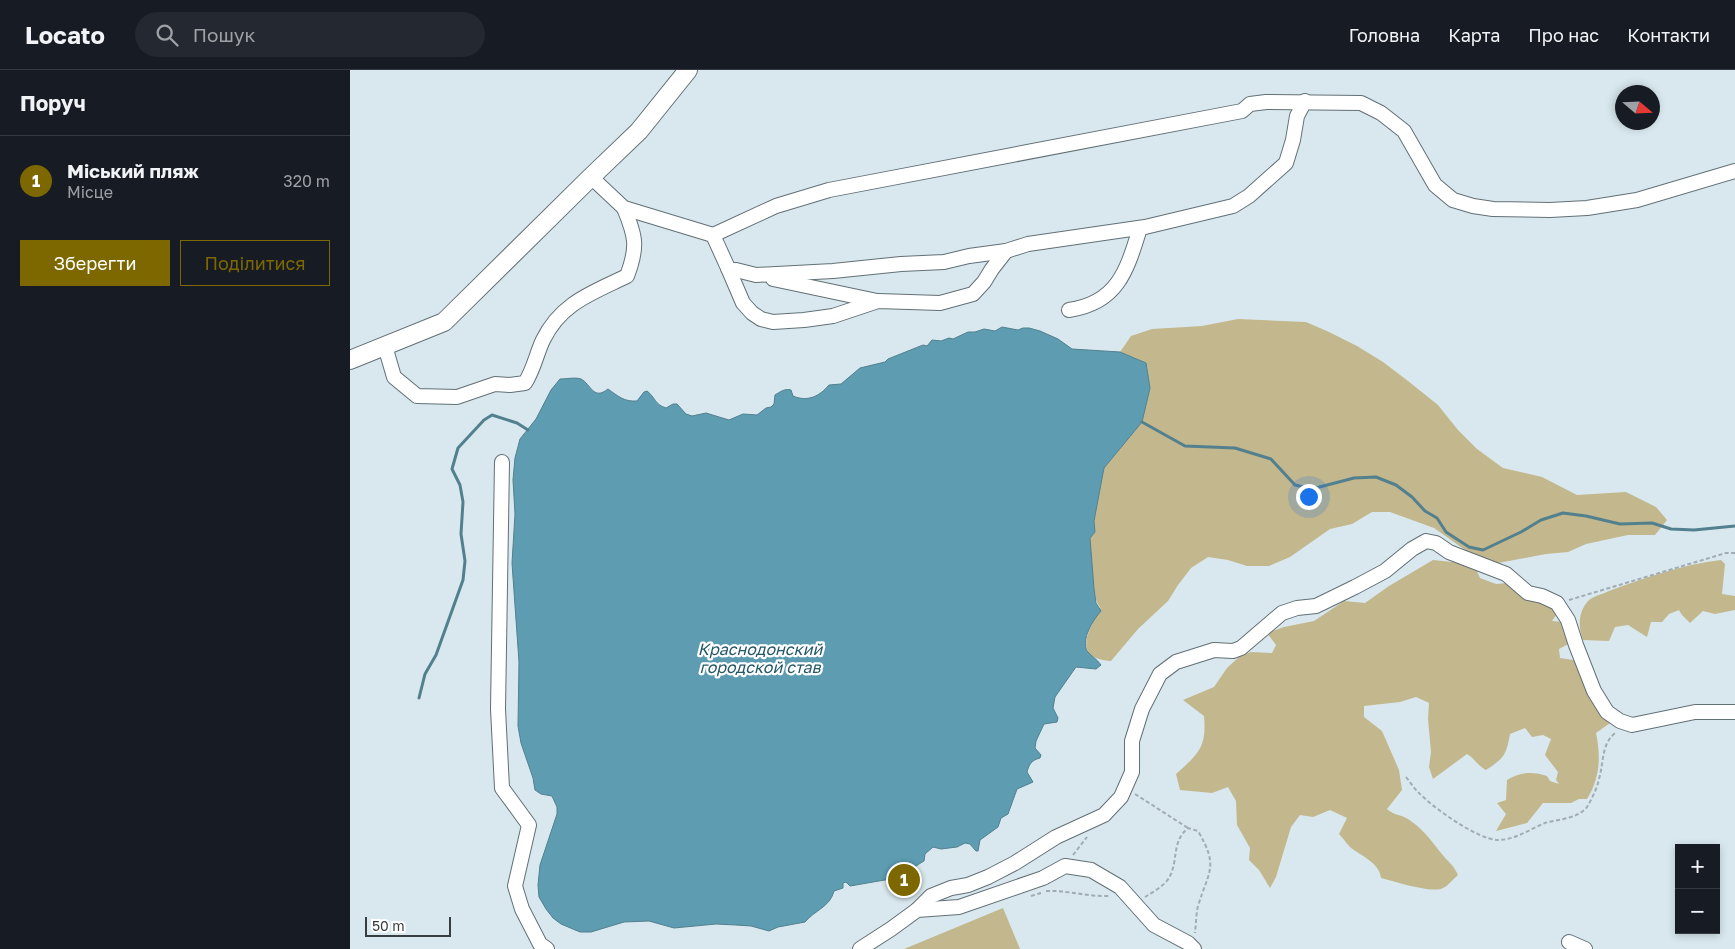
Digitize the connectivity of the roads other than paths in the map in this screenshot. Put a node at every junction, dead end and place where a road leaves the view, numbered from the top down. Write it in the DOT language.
graph roads {
  1 [pos="688,70"];
  2 [pos="1305,101"];
  3 [pos="1735,170"];
  4 [pos="591,177"];
  5 [pos="624,208"];
  6 [pos="1140,228"];
  7 [pos="713,235"];
  8 [pos="1006,251"];
  9 [pos="728,268"];
  10 [pos="756,275"];
  11 [pos="878,301"];
  12 [pos="1069,310"];
  13 [pos="385,346"];
  14 [pos="350,360"];
  15 [pos="502,462"];
  16 [pos="1735,712"];
  17 [pos="917,910"];
  18 [pos="1569,942"];
  19 [pos="1195,943"];
  20 [pos="547,949"];
  21 [pos="860,949"];
  22 [pos="1585,949"];
  1 -- 4 [label="main road"];
  2 -- 3 [label="street"];
  2 -- 6 [label="street"];
  2 -- 7 [label="street"];
  4 -- 5 [label="street"];
  4 -- 13 [label="main road"];
  5 -- 7 [label="street"];
  5 -- 13 [label="street"];
  6 -- 8 [label="street"];
  6 -- 12 [label="street"];
  7 -- 9 [label="street"];
  8 -- 10 [label="street"];
  8 -- 11 [label="street"];
  9 -- 10 [label="street"];
  9 -- 11 [label="street"];
  10 -- 11 [label="street"];
  13 -- 14 [label="main road"];
  15 -- 20 [label="street"];
  16 -- 17 [label="street"];
  17 -- 19 [label="street"];
  17 -- 21 [label="street"];
  18 -- 22 [label="street"];
}
